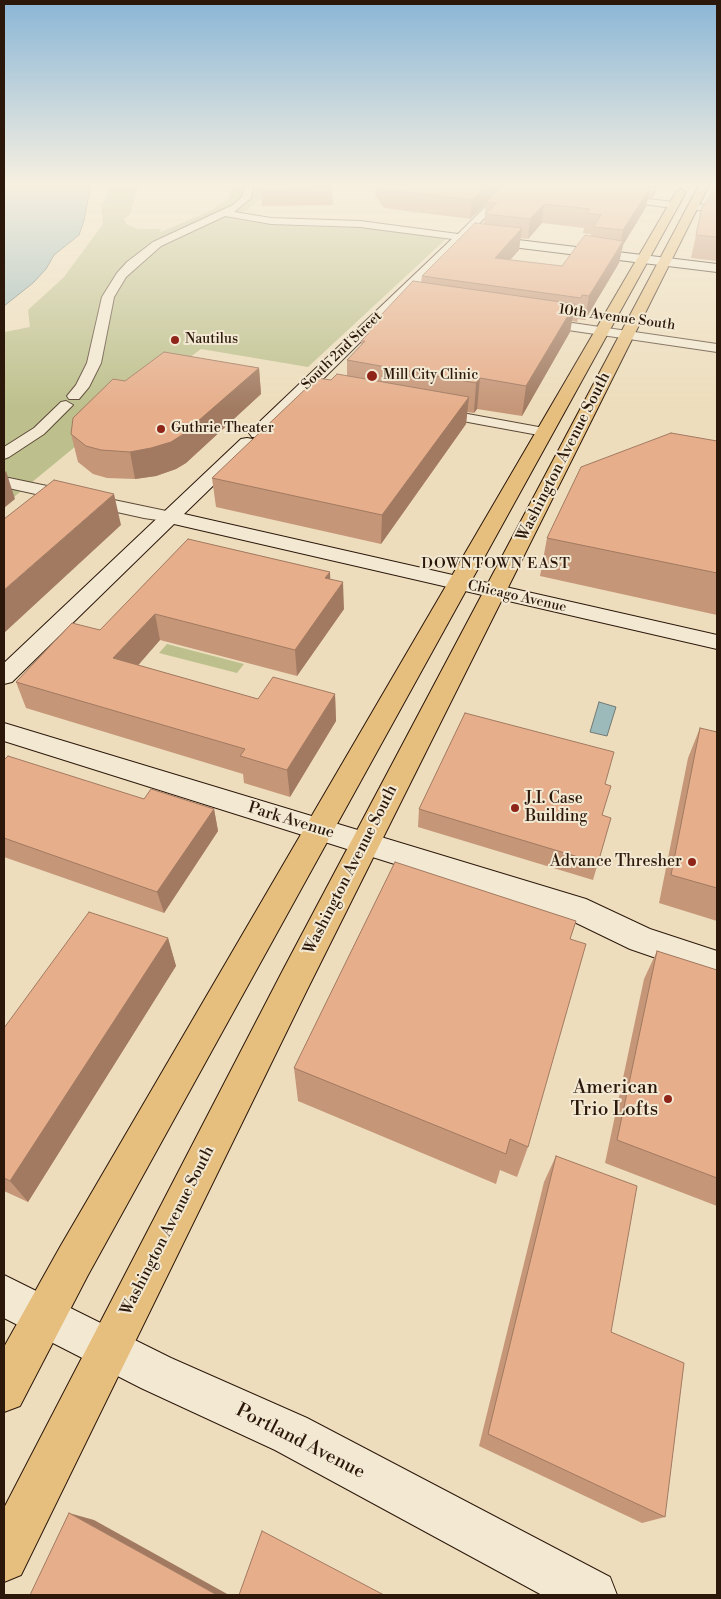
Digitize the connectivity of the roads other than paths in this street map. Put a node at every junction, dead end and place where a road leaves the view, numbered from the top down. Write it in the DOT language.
graph roads {
  1 [pos="641,259"];
  2 [pos="138,260"];
  3 [pos="436,260"];
  4 [pos="646,260"];
  5 [pos="665,262"];
  6 [pos="717,268"];
  7 [pos="393,301"];
  8 [pos="412,304"];
  9 [pos="522,319"];
  10 [pos="601,331"];
  11 [pos="627,335"];
  12 [pos="717,348"];
  13 [pos="303,388"];
  14 [pos="324,392"];
  15 [pos="420,410"];
  16 [pos="544,432"];
  17 [pos="4,454"];
  18 [pos="9,483"];
  19 [pos="171,517"];
  20 [pos="458,584"];
  21 [pos="495,592"];
  22 [pos="717,642"];
  23 [pos="4,676"];
  24 [pos="4,732"];
  25 [pos="319,831"];
  26 [pos="366,844"];
  27 [pos="717,965"];
  28 [pos="4,1296"];
  29 [pos="44,1316"];
  30 [pos="108,1350"];
  31 [pos="4,1390"];
  32 [pos="4,1558"];
  33 [pos="592,1595"];
  1 -- 10 [label="main road, Washington Avenue South"];
  2 -- 17 [label="street"];
  3 -- 7 [label="street, South 2nd Street"];
  4 -- 5 [label="street"];
  5 -- 6 [label="street"];
  5 -- 11 [label="main road, Washington Avenue South"];
  7 -- 8 [label="street"];
  7 -- 13 [label="street, South 2nd Street"];
  9 -- 10 [label="street, 10th Avenue South"];
  10 -- 11 [label="street, 10th Avenue South"];
  10 -- 16 [label="main road, Washington Avenue South"];
  11 -- 12 [label="street, 10th Avenue South"];
  11 -- 21 [label="main road, Washington Avenue South"];
  13 -- 14 [label="street"];
  13 -- 19 [label="street, South 2nd Street"];
  15 -- 16 [label="street"];
  16 -- 20 [label="main road, Washington Avenue South"];
  18 -- 19 [label="street"];
  19 -- 20 [label="street, Chicago Avenue"];
  19 -- 23 [label="street, South 2nd Street"];
  20 -- 21 [label="street, Chicago Avenue"];
  20 -- 25 [label="main road, Washington Avenue South"];
  21 -- 22 [label="street, Chicago Avenue"];
  21 -- 26 [label="main road, Washington Avenue South"];
  24 -- 25 [label="street, Park Avenue"];
  25 -- 26 [label="street, Park Avenue"];
  25 -- 29 [label="main road, Washington Avenue South"];
  26 -- 27 [label="street, Park Avenue"];
  26 -- 30 [label="main road, Washington Avenue South"];
  28 -- 29 [label="street, Portland Avenue"];
  29 -- 30 [label="street, Portland Avenue"];
  29 -- 31 [label="main road, Washington Avenue South"];
  30 -- 32 [label="main road, Washington Avenue South"];
  30 -- 33 [label="street, Portland Avenue"];
}
